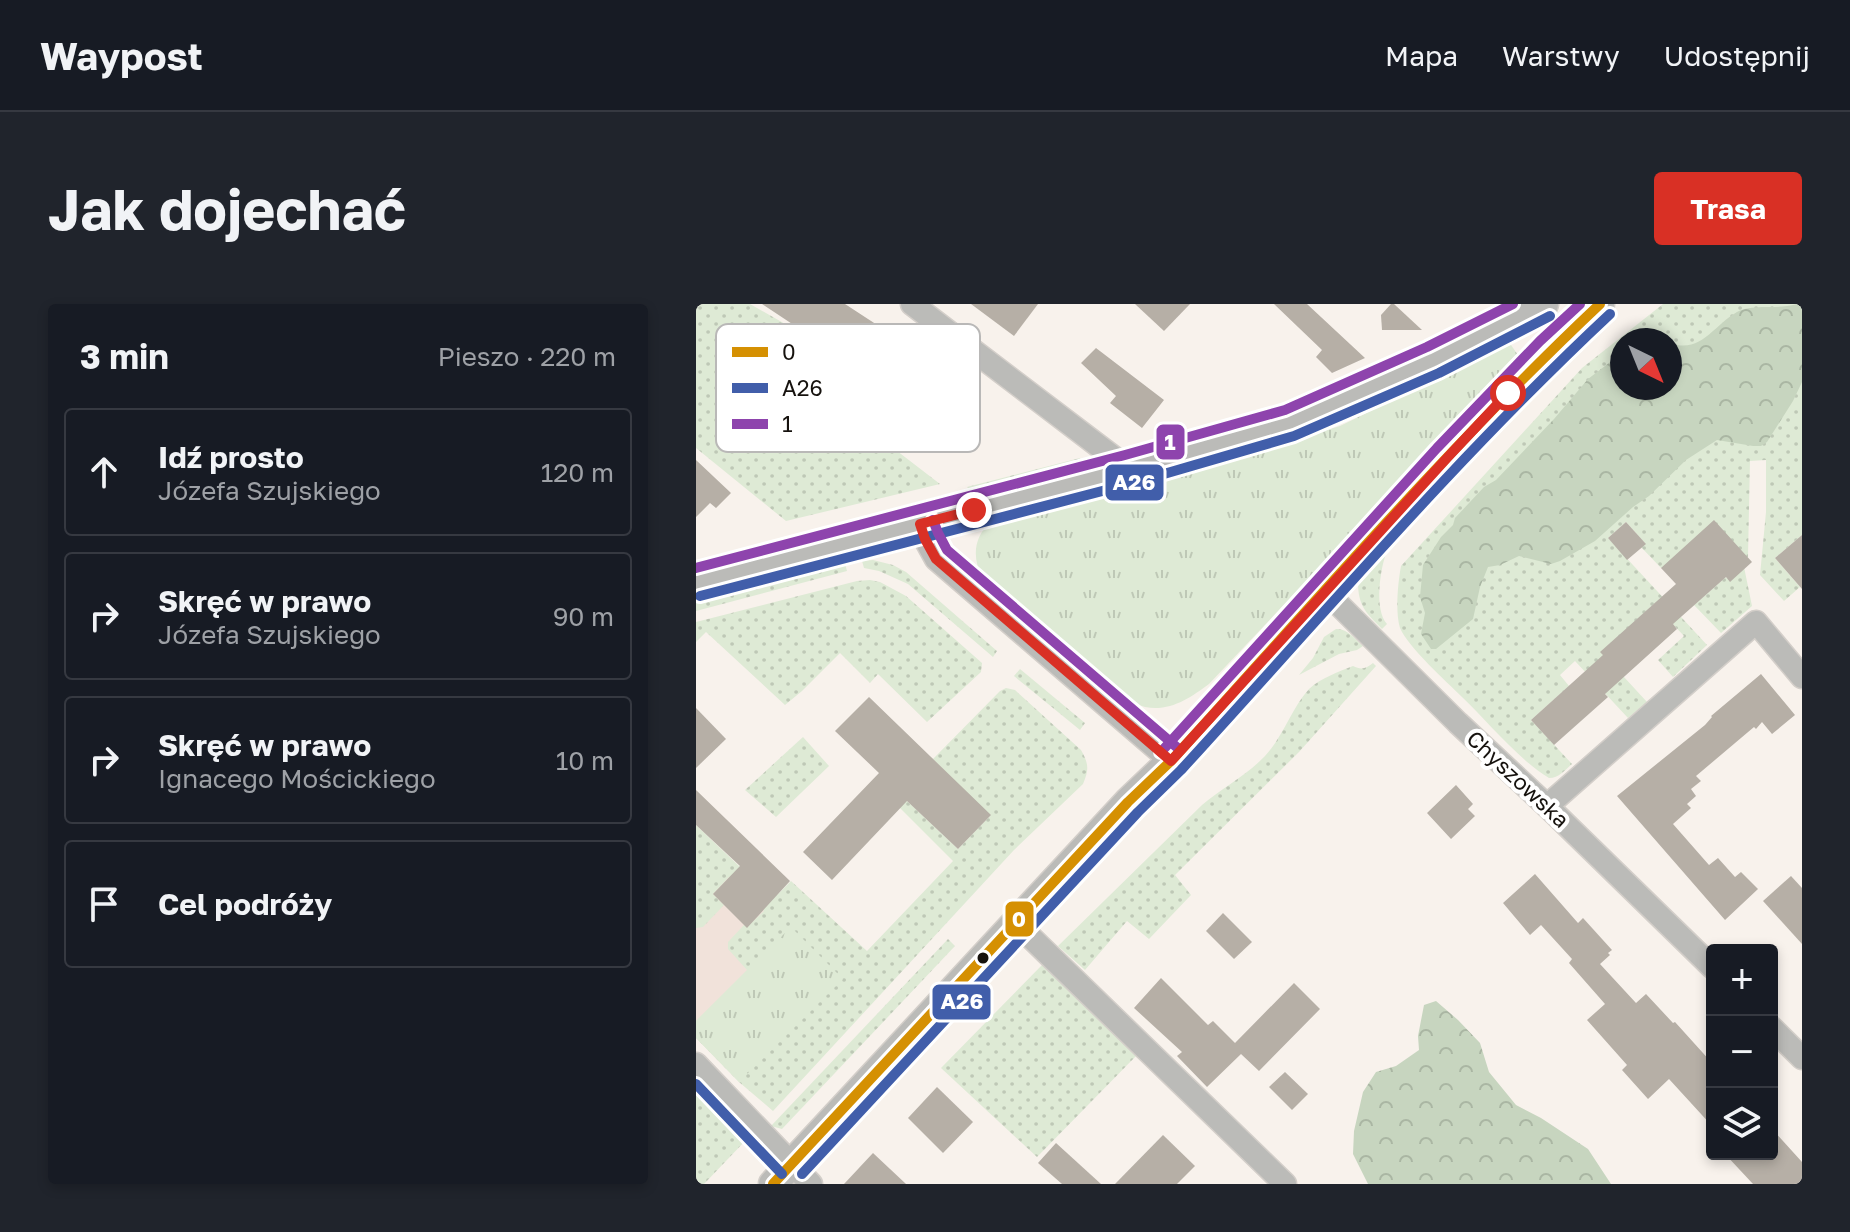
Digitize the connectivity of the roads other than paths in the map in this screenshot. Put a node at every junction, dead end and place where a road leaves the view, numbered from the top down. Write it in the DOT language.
graph roads {
  1 [pos="912,304"];
  2 [pos="1544,304"];
  3 [pos="1600,304"];
  4 [pos="938,324"];
  5 [pos="980,356"];
  6 [pos="1129,469"];
  7 [pos="920,524"];
  8 [pos="696,582"];
  9 [pos="1325,591"];
  10 [pos="1802,677"];
  11 [pos="1171,761"];
  12 [pos="1547,806"];
  13 [pos="1017,924"];
  14 [pos="1706,961"];
  15 [pos="1778,1034"];
  16 [pos="1802,1058"];
  17 [pos="696,1064"];
  18 [pos="792,1177"];
  19 [pos="1285,1184"];
  1 -- 4 [label="street"];
  2 -- 6 [label="street"];
  3 -- 9 [label="street"];
  5 -- 6 [label="street"];
  6 -- 7 [label="street"];
  7 -- 8 [label="street"];
  7 -- 11 [label="street"];
  9 -- 11 [label="street"];
  9 -- 12 [label="street, Chyszowska"];
  10 -- 12 [label="street"];
  11 -- 13 [label="street"];
  12 -- 14 [label="street, Chyszowska"];
  13 -- 18 [label="street"];
  13 -- 19 [label="street"];
  15 -- 16 [label="street"];
  17 -- 18 [label="street"];
}
